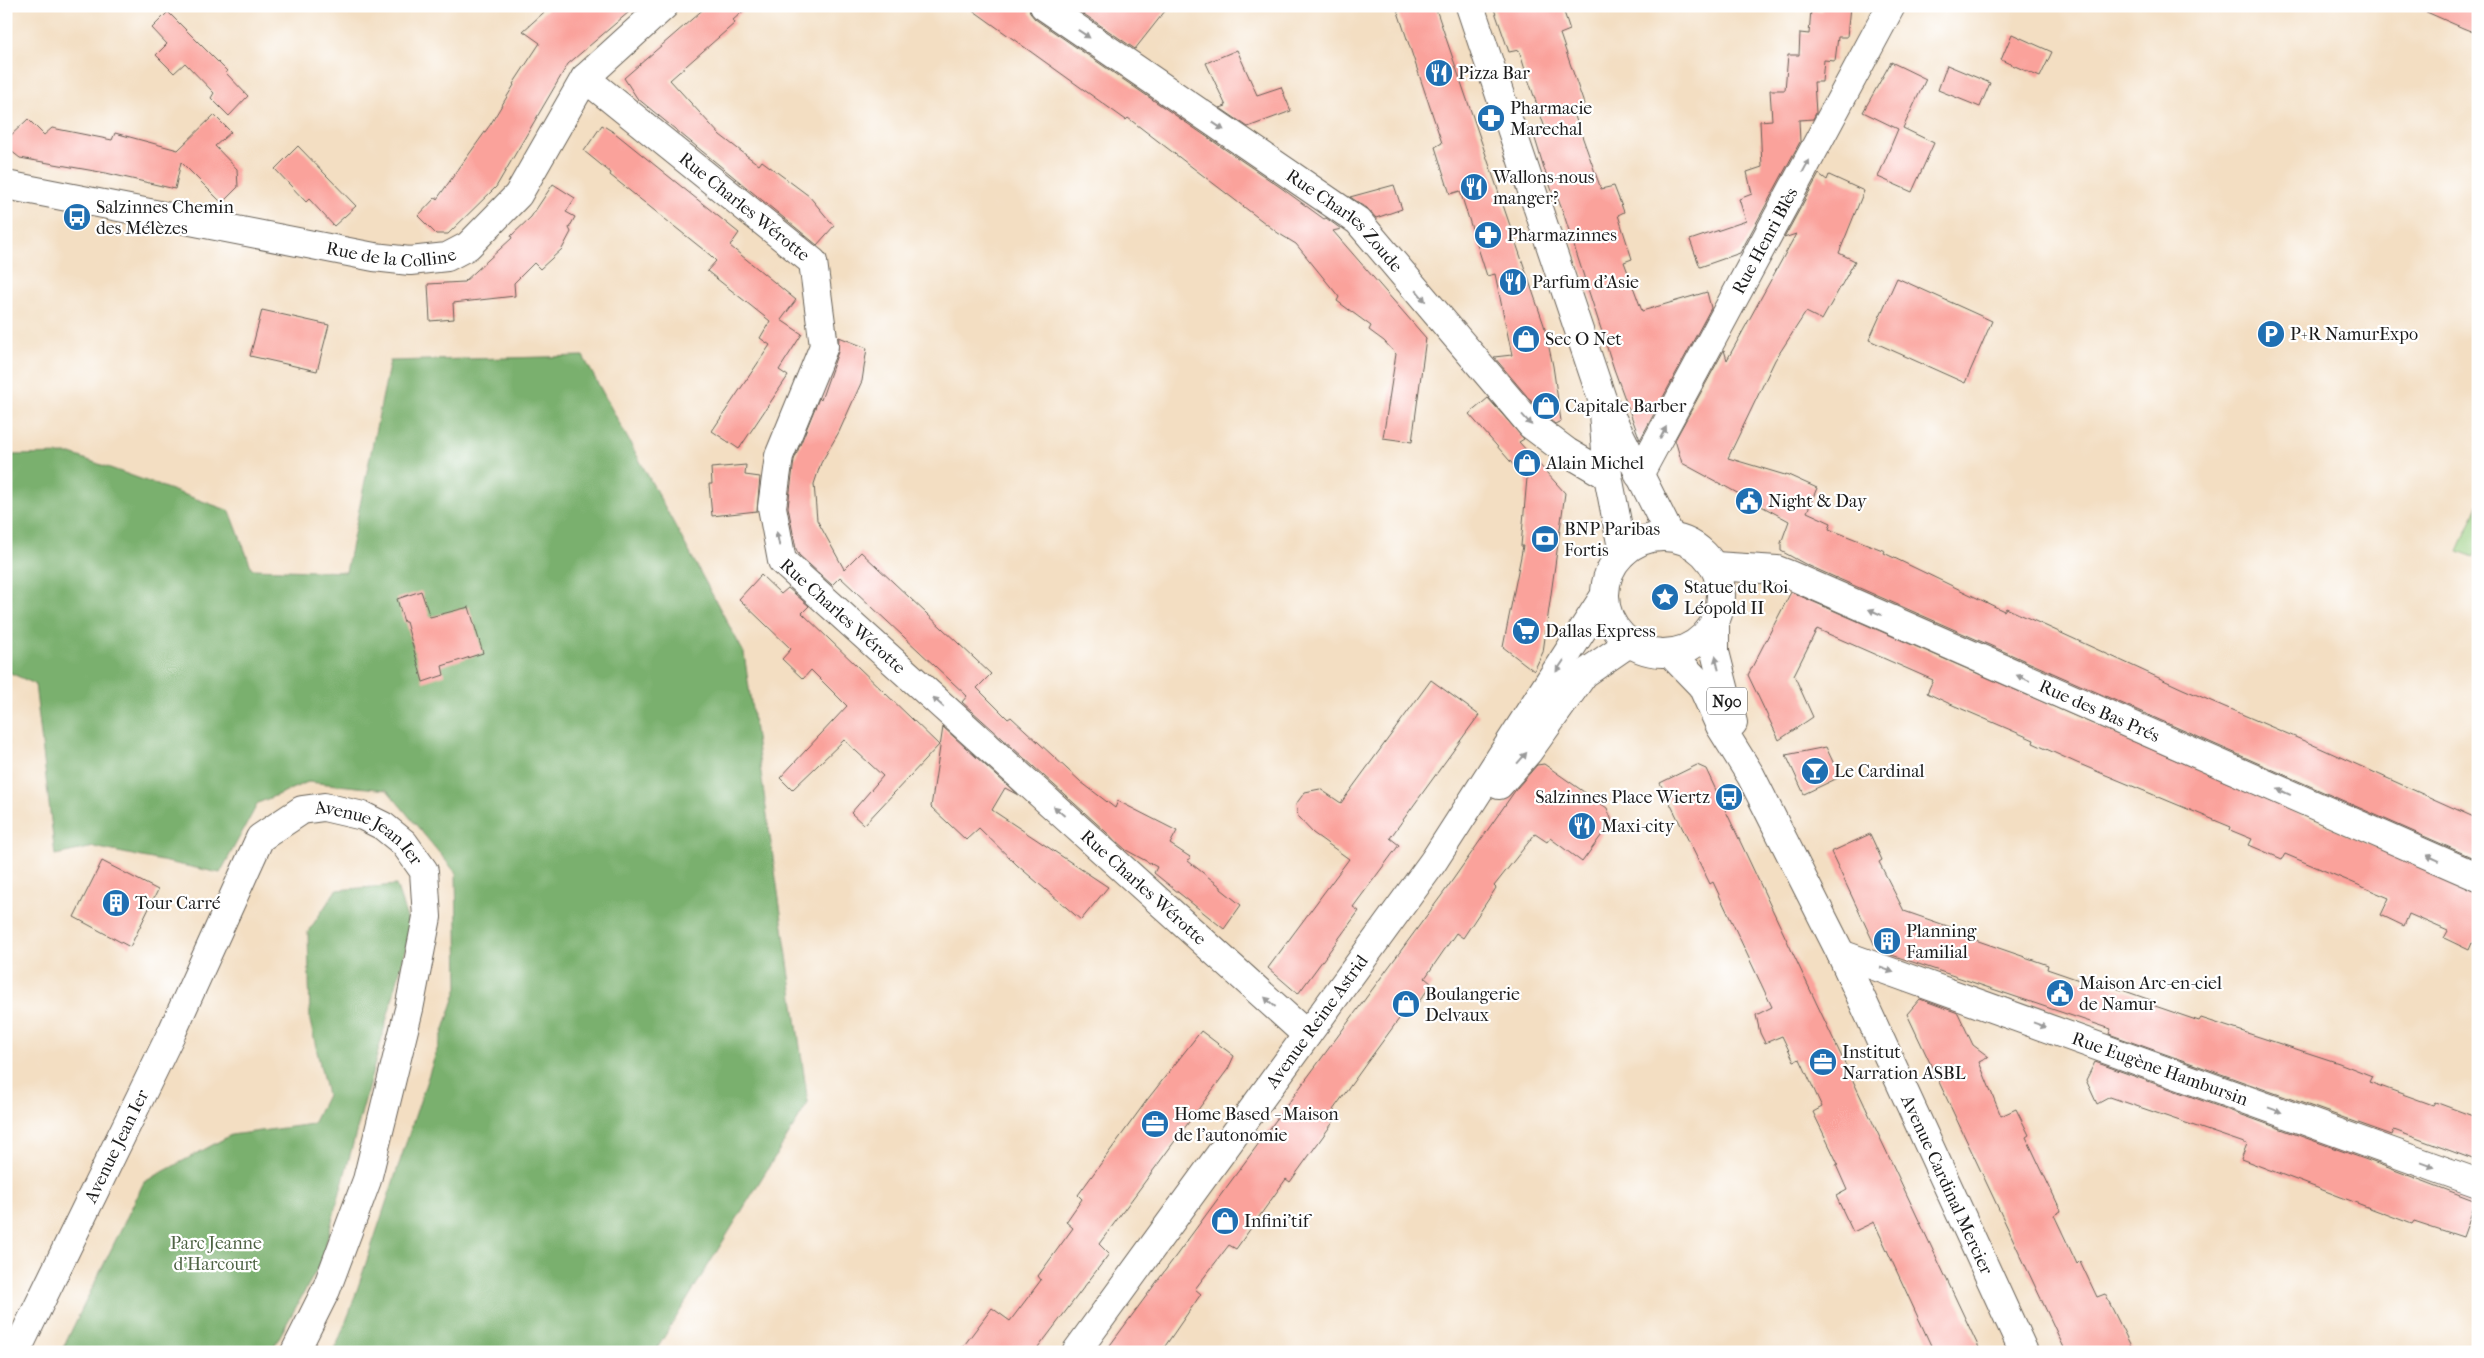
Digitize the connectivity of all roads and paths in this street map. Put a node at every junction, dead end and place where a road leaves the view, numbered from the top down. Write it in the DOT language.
graph roads {
  1 [pos="664,6"];
  2 [pos="1044,6"];
  3 [pos="1470,6"];
  4 [pos="1891,6"];
  5 [pos="585,78"];
  6 [pos="6,185"];
  7 [pos="1602,398"];
  8 [pos="1639,475"];
  9 [pos="1608,476"];
  10 [pos="1671,537"];
  11 [pos="1623,553"];
  12 [pos="1715,566"];
  13 [pos="1605,595"];
  14 [pos="1715,624"];
  15 [pos="1629,643"];
  16 [pos="1670,654"];
  17 [pos="1751,776"];
  18 [pos="1433,862"];
  19 [pos="2478,877"];
  20 [pos="1841,954"];
  21 [pos="1307,1035"];
  22 [pos="2478,1183"];
  23 [pos="16,1352"];
  24 [pos="295,1352"];
  25 [pos="1076,1352"];
  26 [pos="2024,1352"];
  1 -- 5 [label="street, Rue de la Colline"];
  2 -- 9 [label="street, Rue Charles Zoude, one-way"];
  3 -- 7 [label="street"];
  8 -- 4 [label="street, Rue Henri Blès, one-way"];
  5 -- 6 [label="street, Rue de la Colline"];
  21 -- 5 [label="street, Rue Charles Wérotte, one-way"];
  7 -- 8 [label="street"];
  7 -- 9 [label="street"];
  8 -- 10 [label="street"];
  9 -- 11 [label="street"];
  10 -- 11 [label="street, N90"];
  10 -- 12 [label="street, N90"];
  11 -- 13 [label="street, N90"];
  12 -- 14 [label="street, N90"];
  19 -- 12 [label="street, Rue des Bas Prés, one-way"];
  13 -- 15 [label="street, N90"];
  13 -- 18 [label="street, Avenue Reine Astrid, one-way"];
  14 -- 16 [label="street"];
  17 -- 14 [label="street, Avenue Cardinal Mercier / N90, one-way"];
  15 -- 16 [label="street, N90"];
  18 -- 15 [label="street, Avenue Reine Astrid, one-way"];
  16 -- 17 [label="street, Avenue Cardinal Mercier / N90"];
  17 -- 20 [label="street, Avenue Cardinal Mercier / N90"];
  18 -- 21 [label="street, Avenue Reine Astrid"];
  20 -- 22 [label="street, Rue Eugène Hambursin, one-way"];
  20 -- 26 [label="street, Avenue Cardinal Mercier / N90"];
  21 -- 25 [label="street, Avenue Reine Astrid"];
  23 -- 24 [label="street, Avenue Jean Ier"];
}
